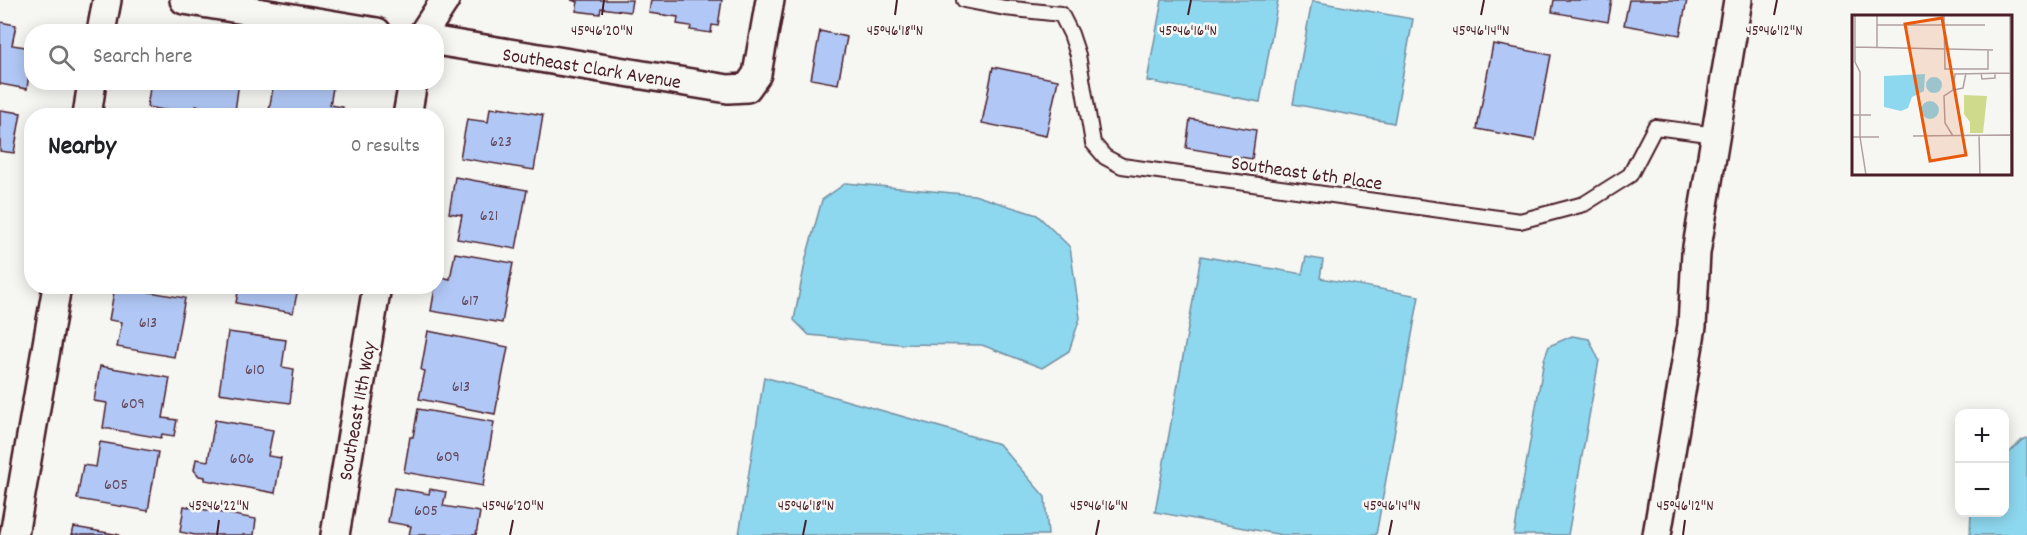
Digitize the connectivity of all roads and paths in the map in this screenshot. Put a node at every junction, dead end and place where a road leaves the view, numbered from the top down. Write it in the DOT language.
graph roads {
  1 [pos="107,0"];
  2 [pos="184,0"];
  3 [pos="445,0"];
  4 [pos="770,0"];
  5 [pos="964,0"];
  6 [pos="1062,0"];
  7 [pos="1738,0"];
  8 [pos="1062,14"];
  9 [pos="102,24"];
  10 [pos="329,24"];
  11 [pos="429,24"];
  12 [pos="444,42"];
  13 [pos="91,90"];
  14 [pos="412,90"];
  15 [pos="88,108"];
  16 [pos="408,108"];
  17 [pos="1716,135"];
  18 [pos="56,294"];
  19 [pos="376,294"];
  20 [pos="14,535"];
  21 [pos="335,535"];
  22 [pos="1657,535"];
  1 -- 9 [label="street"];
  2 -- 10 [label="street"];
  3 -- 11 [label="street"];
  4 -- 12 [label="street, Southeast Clark Avenue"];
  5 -- 8 [label="lane"];
  6 -- 8 [label="lane"];
  7 -- 17 [label="street"];
  8 -- 17 [label="lane, Southeast 6th Place"];
  13 -- 15 [label="street"];
  14 -- 16 [label="street"];
  17 -- 22 [label="street"];
  18 -- 20 [label="street"];
  19 -- 21 [label="street, Southeast 11th Way"];
}
